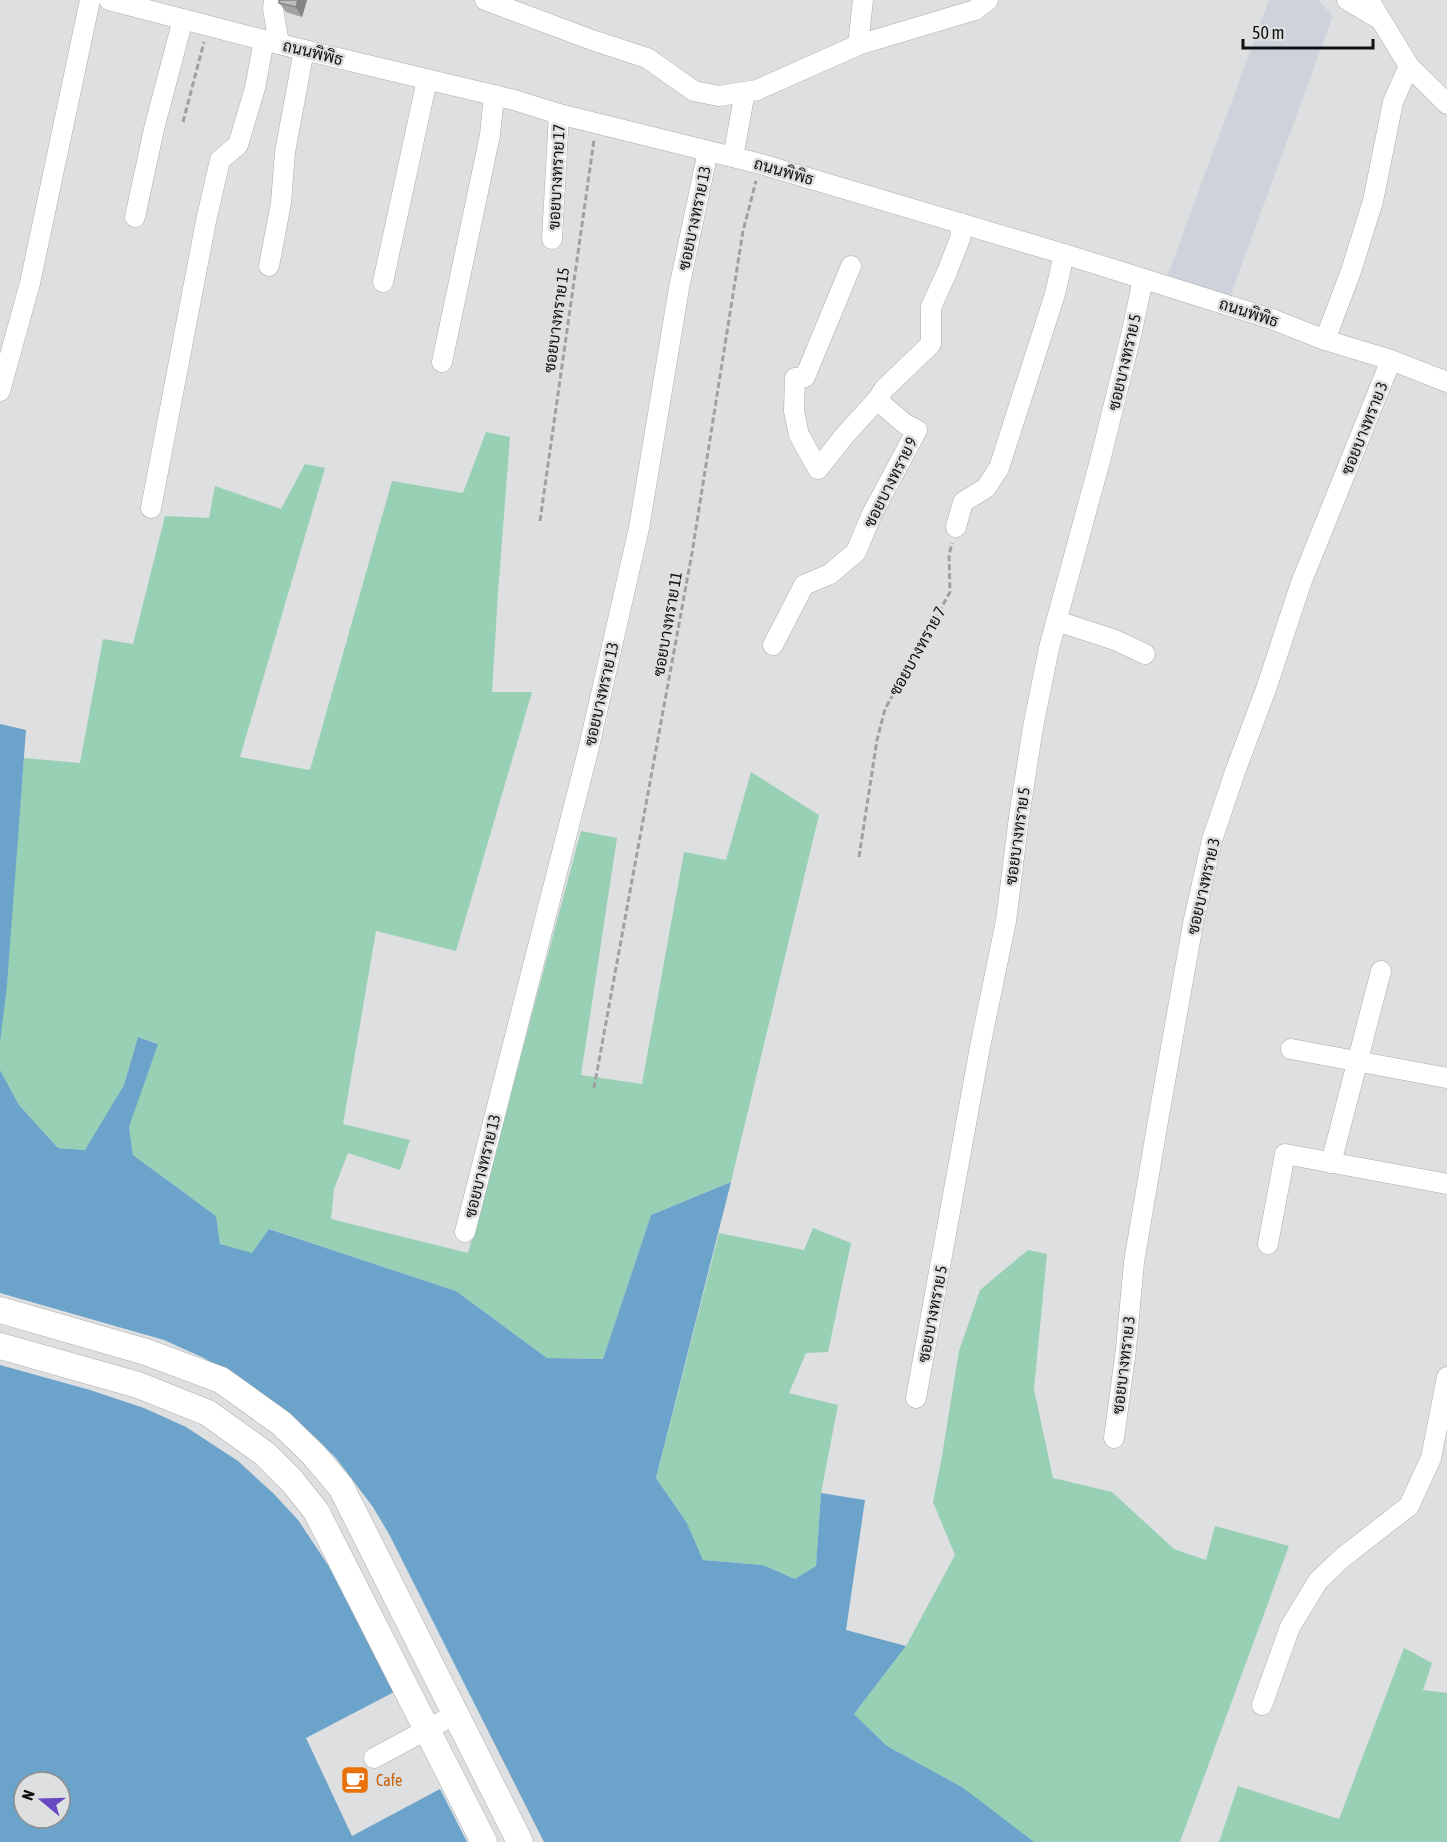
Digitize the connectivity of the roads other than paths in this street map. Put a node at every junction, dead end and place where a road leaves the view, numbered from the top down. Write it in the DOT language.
graph roads {
  1 [pos="90,0"];
  2 [pos="109,0"];
  3 [pos="274,0"];
  4 [pos="485,0"];
  5 [pos="863,0"];
  6 [pos="988,0"];
  7 [pos="1347,0"];
  8 [pos="1369,0"];
  9 [pos="508,4"];
  10 [pos="183,19"];
  11 [pos="1381,20"];
  12 [pos="271,42"];
  13 [pos="858,45"];
  14 [pos="304,50"];
  15 [pos="1409,66"];
  16 [pos="427,80"];
  17 [pos="745,92"];
  18 [pos="494,95"];
  19 [pos="1447,104"];
  20 [pos="559,114"];
  21 [pos="708,151"];
  22 [pos="733,157"];
  23 [pos="135,217"];
  24 [pos="960,223"];
  25 [pos="552,240"];
  26 [pos="1064,254"];
  27 [pos="269,266"];
  28 [pos="851,266"];
  29 [pos="1143,279"];
  30 [pos="383,282"];
  31 [pos="1325,340"];
  32 [pos="1391,360"];
  33 [pos="442,362"];
  34 [pos="1447,382"];
  35 [pos="0,391"];
  36 [pos="877,400"];
  37 [pos="152,508"];
  38 [pos="956,527"];
  39 [pos="1057,621"];
  40 [pos="773,645"];
  41 [pos="1145,654"];
  42 [pos="1381,971"];
  43 [pos="1291,1049"];
  44 [pos="1357,1062"];
  45 [pos="1447,1078"];
  46 [pos="1331,1163"];
  47 [pos="1447,1184"];
  48 [pos="465,1232"];
  49 [pos="1268,1244"];
  50 [pos="0,1310"];
  51 [pos="0,1346"];
  52 [pos="1447,1377"];
  53 [pos="916,1398"];
  54 [pos="1114,1438"];
  55 [pos="1262,1705"];
  56 [pos="456,1714"];
  57 [pos="427,1729"];
  58 [pos="375,1758"];
  59 [pos="484,1842"];
  60 [pos="520,1842"];
  1 -- 35 [label="street"];
  2 -- 10 [label="street, ถนนพิพิธ"];
  3 -- 12 [label="street"];
  4 -- 9 [label="street"];
  5 -- 13 [label="street"];
  6 -- 13 [label="street"];
  7 -- 11 [label="street"];
  8 -- 11 [label="street"];
  9 -- 17 [label="street"];
  10 -- 12 [label="street, ถนนพิพิธ"];
  10 -- 23 [label="street"];
  11 -- 15 [label="street"];
  12 -- 14 [label="street, ถนนพิพิธ"];
  12 -- 37 [label="street"];
  13 -- 17 [label="street"];
  14 -- 16 [label="street, ถนนพิพิธ"];
  14 -- 27 [label="street"];
  15 -- 19 [label="street"];
  15 -- 31 [label="street"];
  16 -- 18 [label="street, ถนนพิพิธ"];
  16 -- 30 [label="street"];
  17 -- 22 [label="street"];
  18 -- 20 [label="street, ถนนพิพิธ"];
  18 -- 33 [label="street"];
  20 -- 21 [label="street, ถนนพิพิธ"];
  20 -- 25 [label="street, ขอยบางทราย 17"];
  21 -- 22 [label="street, ถนนพิพิธ"];
  21 -- 48 [label="street, ซอยบางทราย 13"];
  22 -- 24 [label="street, ถนนพิพิธ"];
  24 -- 26 [label="street, ถนนพิพิธ"];
  24 -- 36 [label="street"];
  26 -- 29 [label="street, ถนนพิพิธ"];
  26 -- 38 [label="street"];
  28 -- 36 [label="street"];
  29 -- 31 [label="street, ถนนพิพิธ"];
  29 -- 39 [label="street, ซอยบางทราย 5"];
  31 -- 32 [label="street, ถนนพิพิธ"];
  32 -- 34 [label="street, ถนนพิพิธ"];
  32 -- 54 [label="street, ซอยบางทราย 3"];
  36 -- 40 [label="street, ซอยบางทราย 9"];
  39 -- 41 [label="street"];
  39 -- 53 [label="street, ซอยบางทราย 5"];
  42 -- 44 [label="street"];
  43 -- 44 [label="street"];
  44 -- 45 [label="street"];
  44 -- 46 [label="street"];
  46 -- 47 [label="street"];
  46 -- 49 [label="street"];
  50 -- 56 [label="main road"];
  51 -- 57 [label="main road"];
  52 -- 55 [label="street"];
  56 -- 57 [label="street"];
  56 -- 60 [label="main road"];
  57 -- 58 [label="street"];
  57 -- 59 [label="main road"];
}
